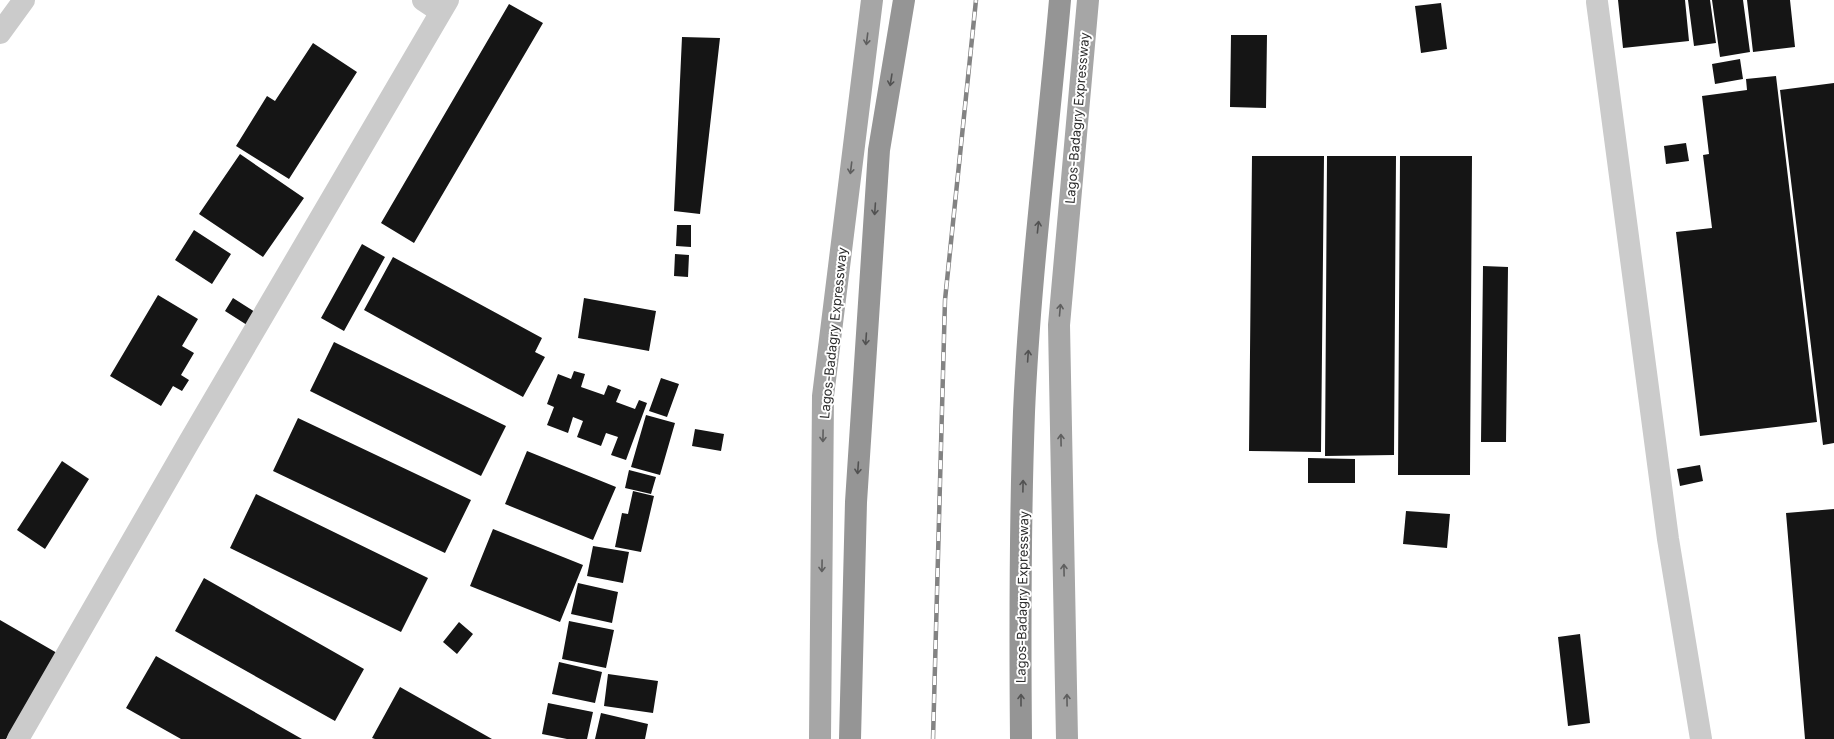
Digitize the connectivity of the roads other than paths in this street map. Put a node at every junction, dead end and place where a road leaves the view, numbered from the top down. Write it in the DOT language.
graph roads {
  1 [pos="24,0"];
  2 [pos="423,0"];
  3 [pos="872,0"];
  4 [pos="904,0"];
  5 [pos="1060,0"];
  6 [pos="1088,0"];
  7 [pos="1597,2"];
  8 [pos="444,6"];
  9 [pos="0,33"];
  10 [pos="18,739"];
  11 [pos="820,739"];
  12 [pos="850,739"];
  13 [pos="1021,739"];
  14 [pos="1067,739"];
  15 [pos="1701,739"];
  1 -- 9 [label="street"];
  2 -- 8 [label="street"];
  3 -- 11 [label="main road, Lagos-Badagry Expressway, one-way"];
  4 -- 12 [label="highway, one-way"];
  13 -- 5 [label="highway, Lagos-Badagry Expressway, one-way"];
  14 -- 6 [label="main road, Lagos-Badagry Expressway, one-way"];
  7 -- 15 [label="street"];
  8 -- 10 [label="street"];
}
